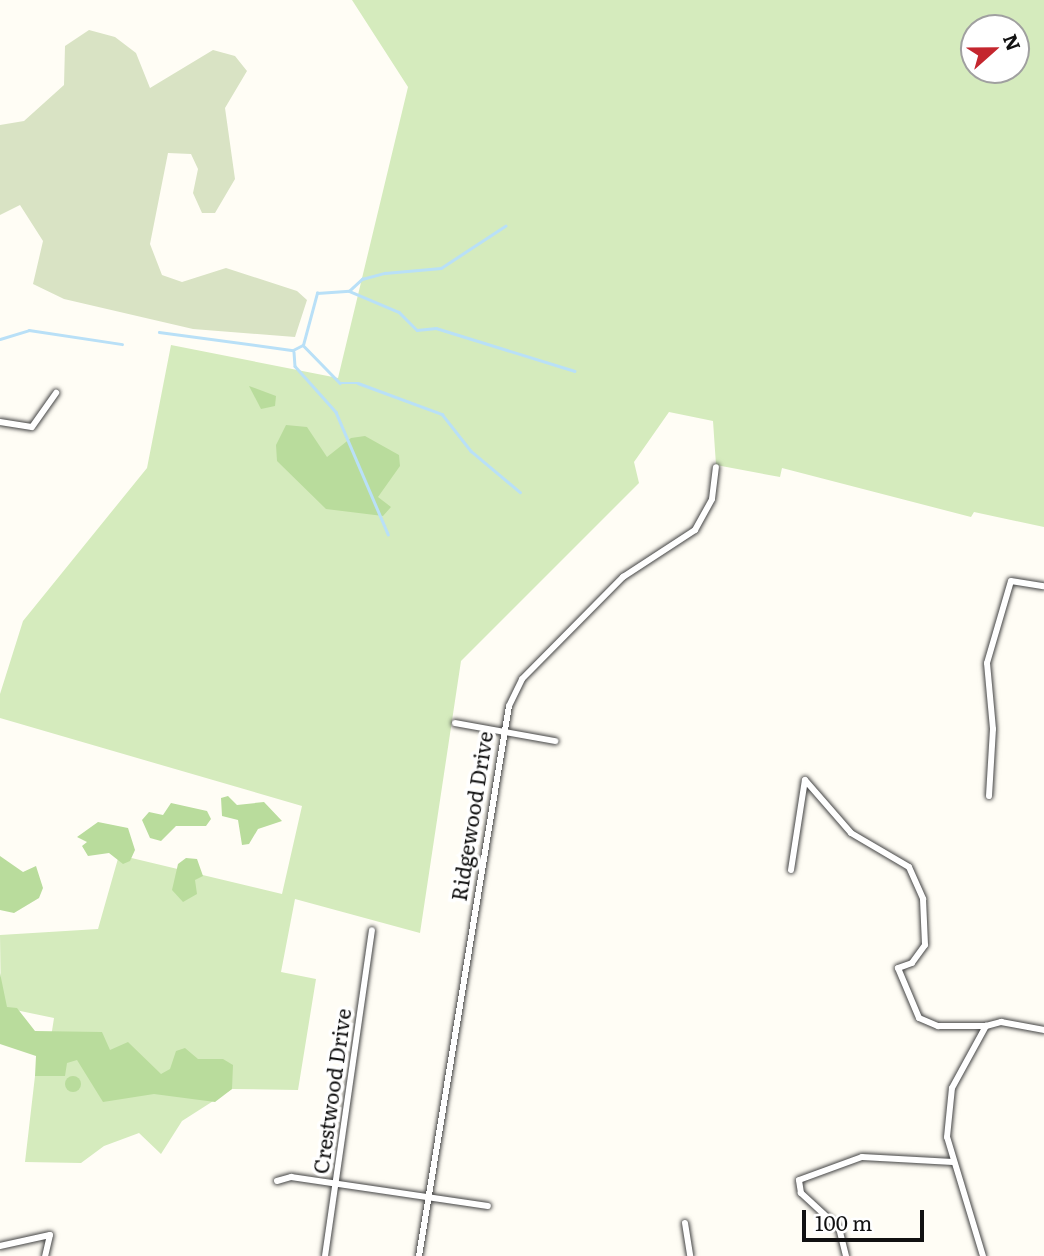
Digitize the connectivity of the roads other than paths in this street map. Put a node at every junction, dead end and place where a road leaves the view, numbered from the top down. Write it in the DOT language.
graph roads {
  1 [pos="56,393"];
  2 [pos="0,422"];
  3 [pos="716,467"];
  4 [pos="1044,586"];
  5 [pos="455,723"];
  6 [pos="501,732"];
  7 [pos="555,741"];
  8 [pos="989,796"];
  9 [pos="791,870"];
  10 [pos="372,930"];
  11 [pos="986,1026"];
  12 [pos="1044,1030"];
  13 [pos="953,1162"];
  14 [pos="277,1181"];
  15 [pos="335,1182"];
  16 [pos="428,1195"];
  17 [pos="488,1206"];
  18 [pos="685,1223"];
  19 [pos="0,1246"];
  20 [pos="45,1256"];
  21 [pos="325,1256"];
  22 [pos="419,1256"];
  23 [pos="690,1256"];
  24 [pos="846,1256"];
  25 [pos="983,1256"];
  1 -- 2 [label="street"];
  3 -- 6 [label="street, Ridgewood Drive"];
  4 -- 8 [label="street"];
  5 -- 6 [label="street"];
  6 -- 7 [label="street"];
  6 -- 16 [label="street, Ridgewood Drive"];
  9 -- 11 [label="street"];
  10 -- 15 [label="street, Crestwood Drive"];
  11 -- 12 [label="street"];
  11 -- 13 [label="street"];
  13 -- 24 [label="street"];
  13 -- 25 [label="street"];
  14 -- 15 [label="street"];
  15 -- 16 [label="street"];
  15 -- 21 [label="street, Crestwood Drive"];
  16 -- 17 [label="street"];
  16 -- 22 [label="street, Ridgewood Drive"];
  18 -- 23 [label="street"];
  19 -- 20 [label="street"];
}
